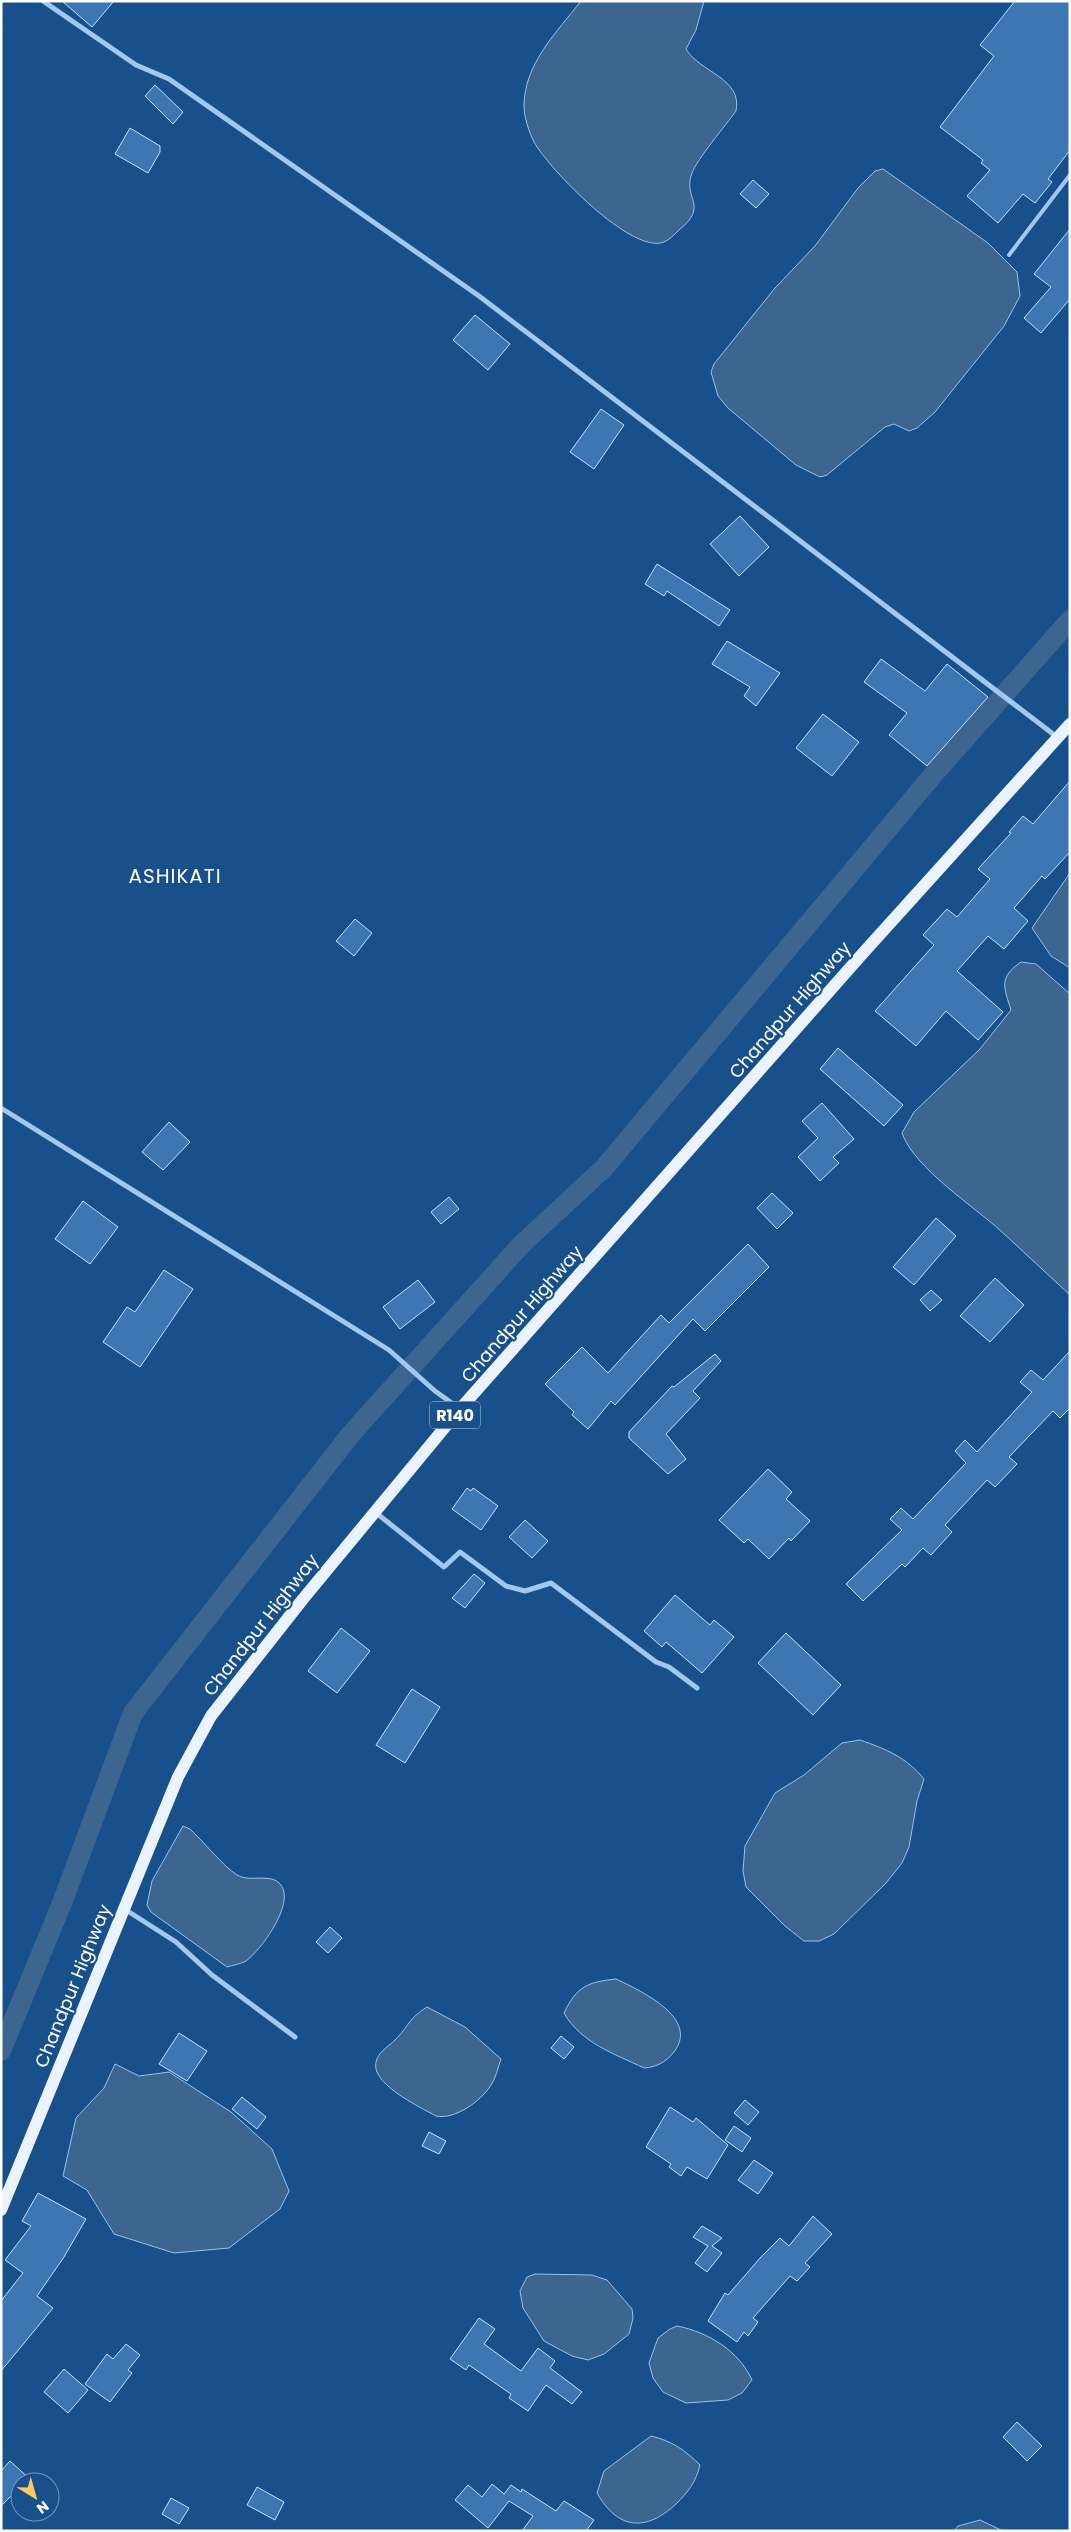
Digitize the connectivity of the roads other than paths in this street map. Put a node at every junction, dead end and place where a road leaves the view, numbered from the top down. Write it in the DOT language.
graph roads {
  1 [pos="43,1"];
  2 [pos="1070,175"];
  3 [pos="1010,255"];
  4 [pos="1070,724"];
  5 [pos="1058,738"];
  6 [pos="1,1108"];
  7 [pos="460,1409"];
  8 [pos="375,1511"];
  9 [pos="697,1688"];
  10 [pos="124,1908"];
  11 [pos="295,2037"];
  12 [pos="1,2210"];
  1 -- 5 [label="street"];
  2 -- 3 [label="lane"];
  4 -- 5 [label="main road, Chandpur Highway / R140"];
  5 -- 7 [label="main road, Chandpur Highway / R140"];
  6 -- 7 [label="street"];
  7 -- 8 [label="main road, Chandpur Highway / R140"];
  8 -- 9 [label="street"];
  8 -- 10 [label="main road, Chandpur Highway / R140"];
  10 -- 11 [label="street"];
  10 -- 12 [label="main road, Chandpur Highway / R140"];
}
